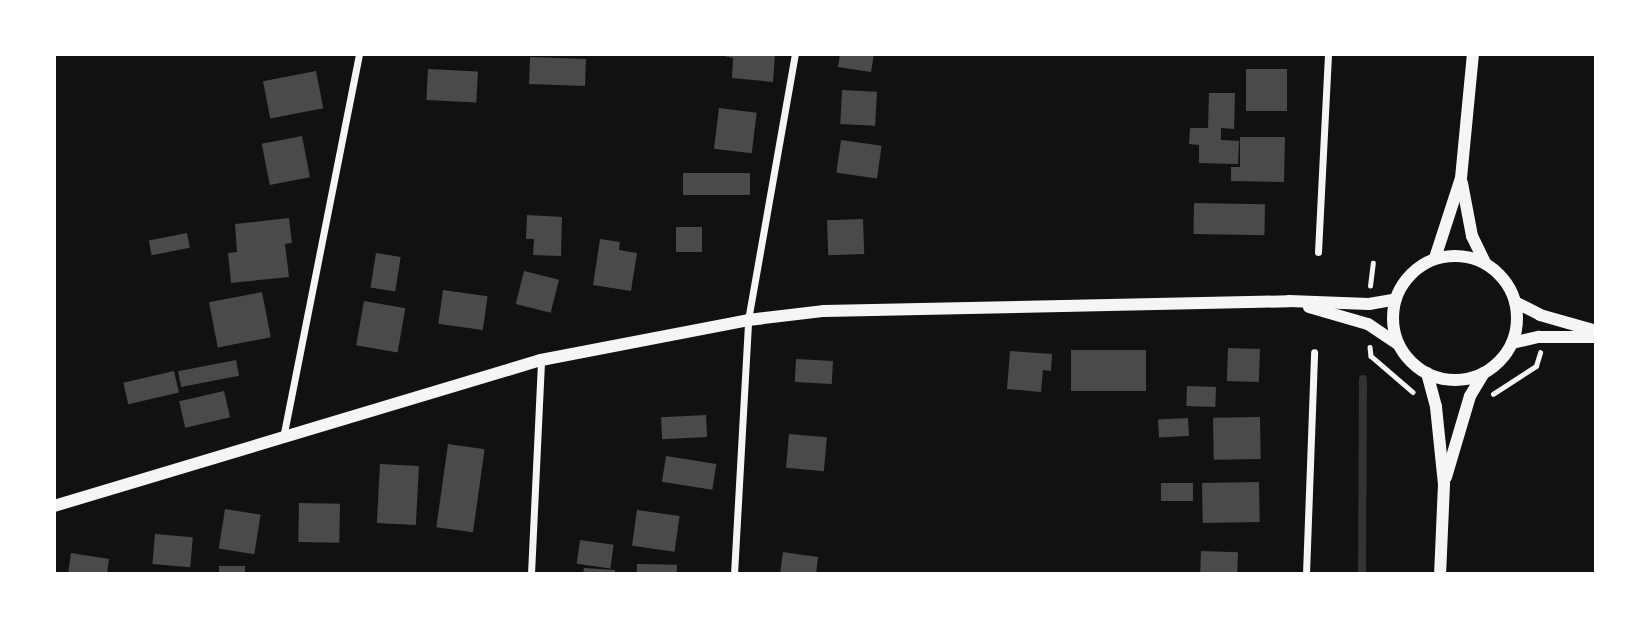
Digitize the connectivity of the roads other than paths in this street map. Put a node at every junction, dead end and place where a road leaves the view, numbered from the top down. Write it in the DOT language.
graph roads {
  1 [pos="359,54"];
  2 [pos="796,54"];
  3 [pos="1328,54"];
  4 [pos="1473,54"];
  5 [pos="1461,178"];
  6 [pos="1318,252"];
  7 [pos="1435,258"];
  8 [pos="1485,263"];
  9 [pos="1396,299"];
  10 [pos="1289,301"];
  11 [pos="1515,302"];
  12 [pos="748,320"];
  13 [pos="1596,331"];
  14 [pos="1596,337"];
  15 [pos="1512,344"];
  16 [pos="1399,346"];
  17 [pos="1314,352"];
  18 [pos="541,360"];
  19 [pos="1427,373"];
  20 [pos="1484,373"];
  21 [pos="283,439"];
  22 [pos="1444,484"];
  23 [pos="54,506"];
  24 [pos="531,574"];
  25 [pos="734,574"];
  26 [pos="1306,574"];
  27 [pos="1440,574"];
  1 -- 21 [label="street"];
  2 -- 12 [label="street"];
  3 -- 6 [label="street"];
  4 -- 5 [label="street"];
  5 -- 7 [label="street"];
  5 -- 8 [label="street"];
  7 -- 8 [label="street"];
  7 -- 9 [label="street"];
  8 -- 11 [label="street"];
  9 -- 10 [label="street"];
  9 -- 16 [label="street"];
  10 -- 12 [label="street"];
  10 -- 16 [label="street"];
  11 -- 13 [label="street"];
  11 -- 15 [label="street"];
  12 -- 18 [label="street"];
  12 -- 25 [label="street"];
  14 -- 15 [label="street"];
  15 -- 20 [label="street"];
  16 -- 19 [label="street"];
  17 -- 26 [label="street"];
  18 -- 21 [label="street"];
  18 -- 24 [label="street"];
  19 -- 20 [label="street"];
  19 -- 22 [label="street"];
  20 -- 22 [label="street"];
  21 -- 23 [label="street"];
  22 -- 27 [label="street"];
}
